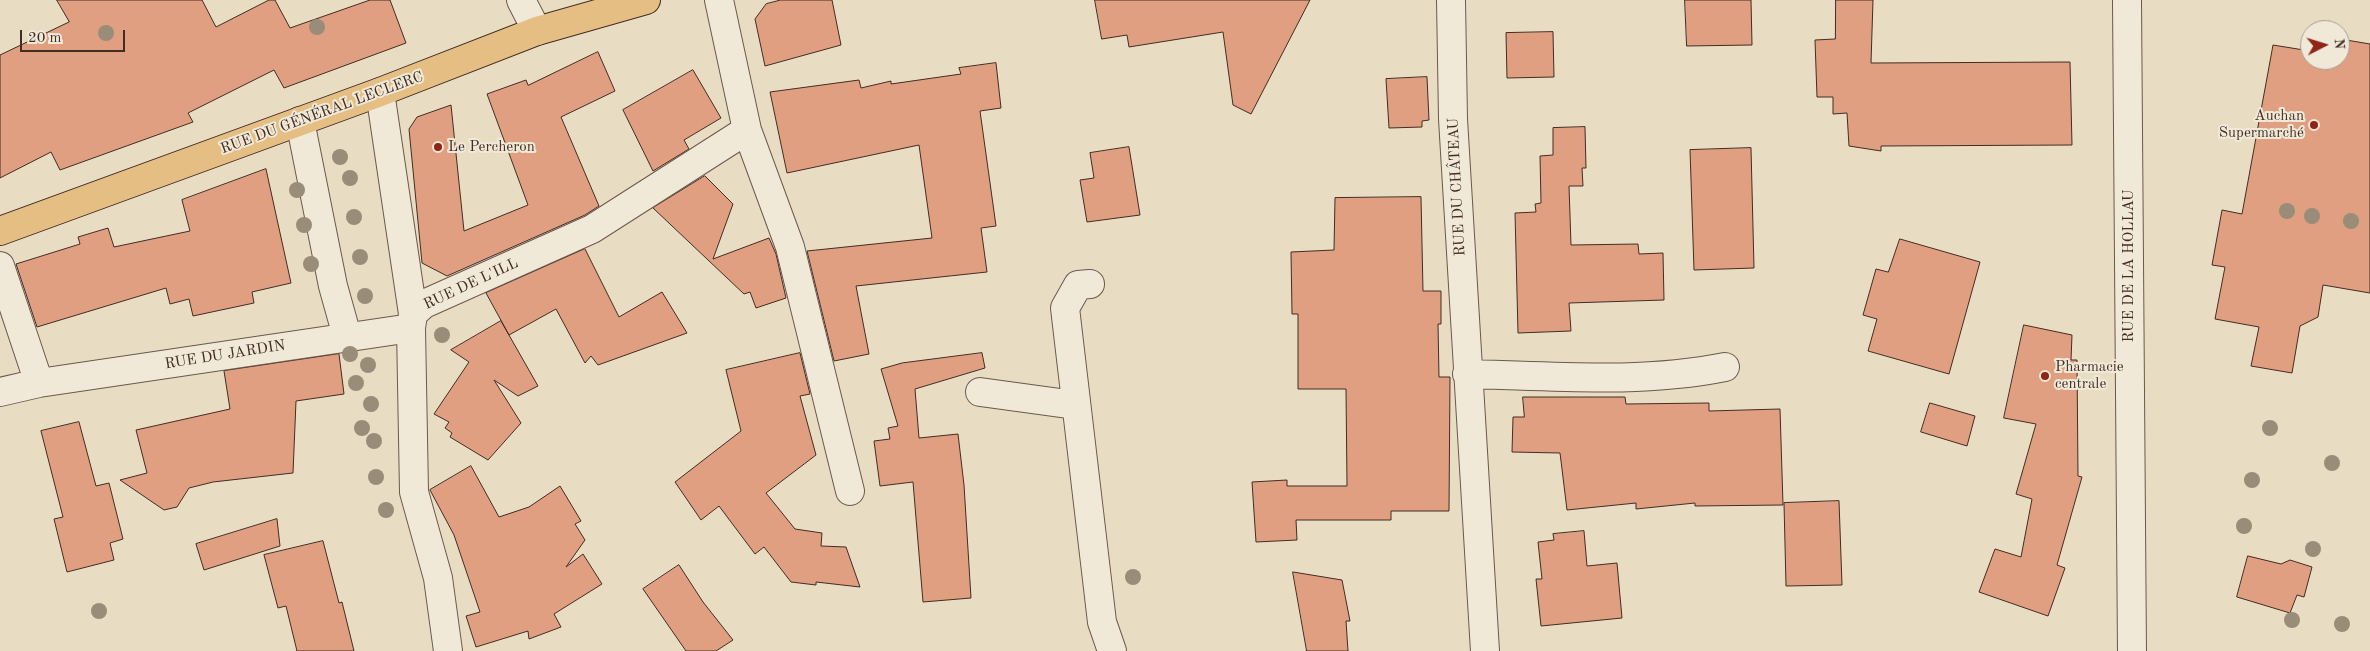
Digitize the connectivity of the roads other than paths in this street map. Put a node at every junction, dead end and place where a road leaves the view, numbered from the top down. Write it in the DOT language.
graph roads {
  1 [pos="521,0"];
  2 [pos="646,0"];
  3 [pos="719,0"];
  4 [pos="1451,0"];
  5 [pos="2127,0"];
  6 [pos="537,32"];
  7 [pos="380,92"];
  8 [pos="300,121"];
  9 [pos="747,130"];
  10 [pos="0,230"];
  11 [pos="0,266"];
  12 [pos="1090,284"];
  13 [pos="412,321"];
  14 [pos="346,336"];
  15 [pos="1725,367"];
  16 [pos="1467,374"];
  17 [pos="40,383"];
  18 [pos="0,392"];
  19 [pos="980,392"];
  20 [pos="1075,405"];
  21 [pos="850,492"];
  22 [pos="448,651"];
  23 [pos="1112,651"];
  24 [pos="1485,651"];
  25 [pos="2132,651"];
  1 -- 6 [label="street"];
  2 -- 6 [label="main road, RUE DU GÉNÉRAL LECLERC"];
  3 -- 9 [label="street"];
  4 -- 16 [label="street, RUE DU CHÂTEAU"];
  5 -- 25 [label="street, RUE DE LA HOLLAU"];
  6 -- 7 [label="main road, RUE DU GÉNÉRAL LECLERC"];
  7 -- 8 [label="main road, RUE DU GÉNÉRAL LECLERC"];
  7 -- 13 [label="street"];
  8 -- 10 [label="main road, RUE DU GÉNÉRAL LECLERC"];
  8 -- 14 [label="street"];
  9 -- 13 [label="street, RUE DE L'ILL"];
  9 -- 21 [label="street"];
  11 -- 17 [label="street"];
  12 -- 20 [label="street"];
  13 -- 14 [label="street, RUE DU JARDIN"];
  13 -- 22 [label="street"];
  14 -- 17 [label="street, RUE DU JARDIN"];
  15 -- 16 [label="street"];
  16 -- 24 [label="street, RUE DU CHÂTEAU"];
  17 -- 18 [label="street, RUE DU JARDIN"];
  19 -- 20 [label="street"];
  20 -- 23 [label="street"];
}
